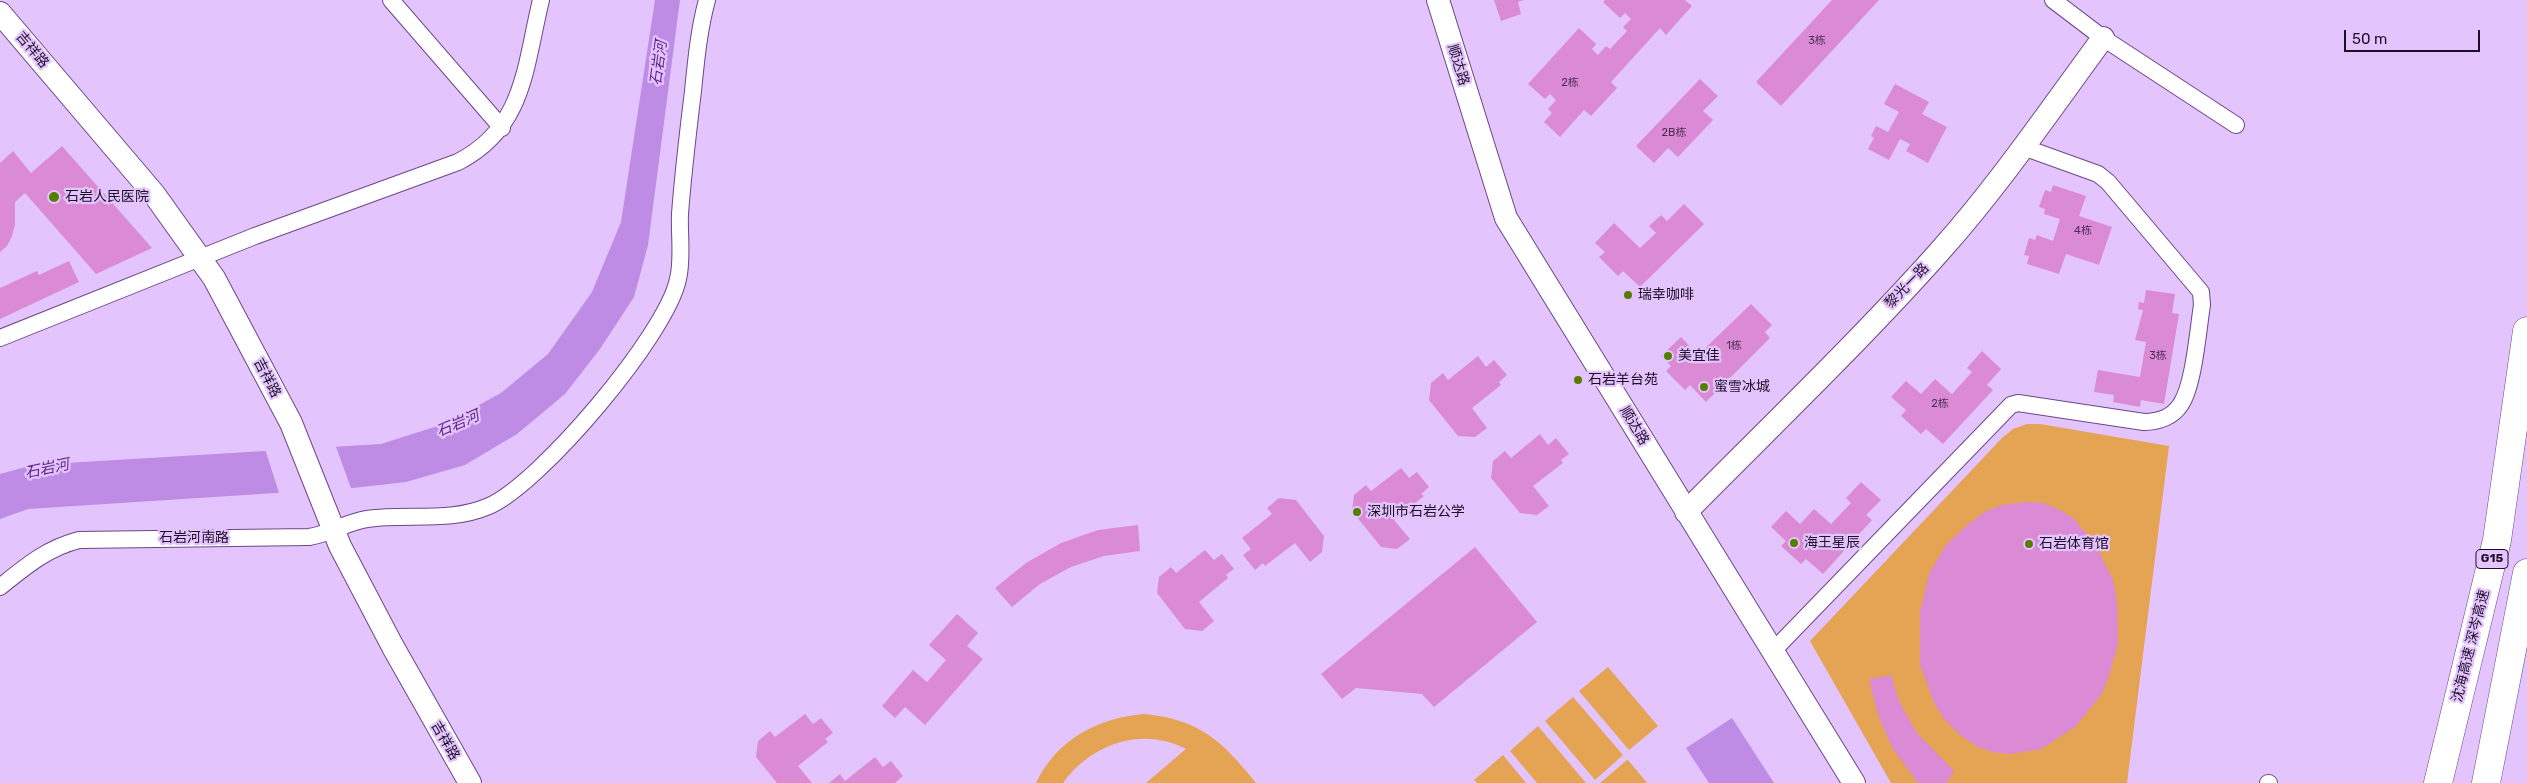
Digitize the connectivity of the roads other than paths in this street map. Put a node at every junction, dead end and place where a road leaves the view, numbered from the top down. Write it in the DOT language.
graph roads {
  1 [pos="391,0"];
  2 [pos="541,0"];
  3 [pos="707,0"];
  4 [pos="1438,0"];
  5 [pos="2053,0"];
  6 [pos="0,13"];
  7 [pos="2103,38"];
  8 [pos="2236,124"];
  9 [pos="502,128"];
  10 [pos="2023,147"];
  11 [pos="201,258"];
  12 [pos="2527,331"];
  13 [pos="0,338"];
  14 [pos="1686,512"];
  15 [pos="332,531"];
  16 [pos="2527,574"];
  17 [pos="0,587"];
  18 [pos="1772,652"];
  19 [pos="1853,781"];
  20 [pos="470,783"];
  21 [pos="2438,783"];
  22 [pos="2486,783"];
  1 -- 9 [label="street"];
  2 -- 9 [label="street"];
  3 -- 15 [label="street, 石岩河南路"];
  4 -- 14 [label="street, 顺达路"];
  5 -- 7 [label="street"];
  6 -- 11 [label="street, 吉祥路"];
  7 -- 8 [label="street"];
  7 -- 10 [label="street, 黎光一路"];
  9 -- 11 [label="street"];
  10 -- 14 [label="street, 黎光一路"];
  10 -- 18 [label="street"];
  11 -- 13 [label="street"];
  11 -- 15 [label="street, 吉祥路"];
  12 -- 21 [label="highway, 沈海高速 深岑高速 / G15"];
  14 -- 18 [label="street, 顺达路"];
  15 -- 17 [label="street, 石岩河南路"];
  15 -- 20 [label="street, 吉祥路"];
  16 -- 22 [label="highway, G15"];
  18 -- 19 [label="street, 顺达路"];
}
